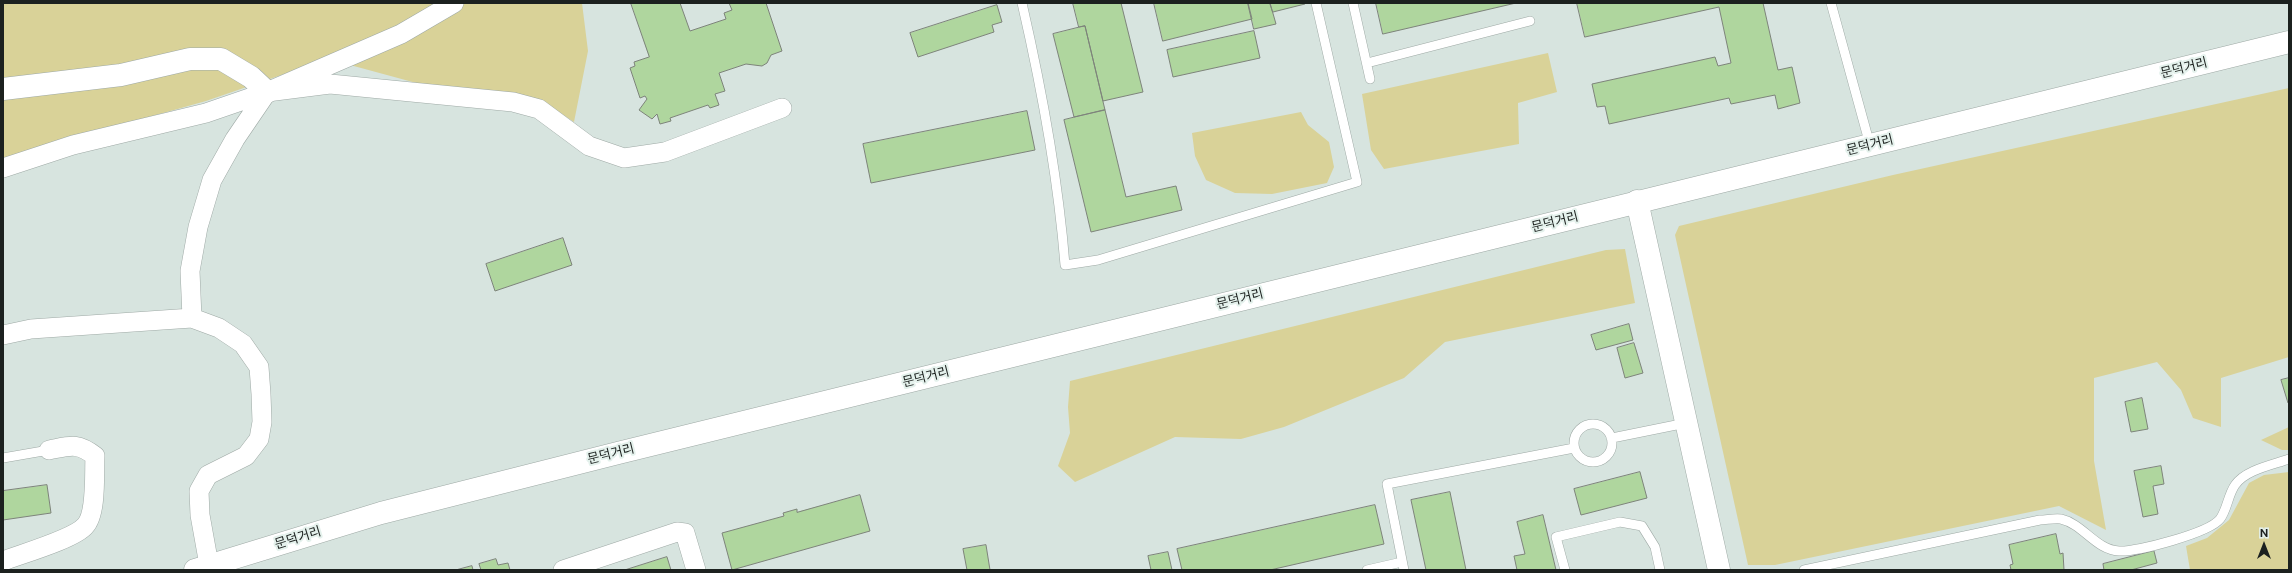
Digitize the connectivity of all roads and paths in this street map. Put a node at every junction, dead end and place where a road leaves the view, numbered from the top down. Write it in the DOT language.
graph roads {
  1 [pos="454,3"];
  2 [pos="1022,3"];
  3 [pos="1316,3"];
  4 [pos="1353,3"];
  5 [pos="1831,3"];
  6 [pos="1530,21"];
  7 [pos="2289,42"];
  8 [pos="1367,63"];
  9 [pos="1370,78"];
  10 [pos="3,89"];
  11 [pos="267,92"];
  12 [pos="782,108"];
  13 [pos="1870,145"];
  14 [pos="3,168"];
  15 [pos="1637,201"];
  16 [pos="192,318"];
  17 [pos="3,335"];
  18 [pos="1686,423"];
  19 [pos="1612,438"];
  20 [pos="1574,448"];
  21 [pos="49,450"];
  22 [pos="3,458"];
  23 [pos="2289,459"];
  24 [pos="3,561"];
  25 [pos="1403,566"];
  26 [pos="202,568"];
  27 [pos="563,570"];
  28 [pos="696,570"];
  29 [pos="1367,570"];
  30 [pos="1565,570"];
  31 [pos="1660,570"];
  32 [pos="1719,570"];
  33 [pos="1804,570"];
  1 -- 11 [label="street"];
  2 -- 3 [label="lane"];
  4 -- 8 [label="lane"];
  5 -- 13 [label="lane"];
  6 -- 8 [label="lane"];
  7 -- 13 [label="main road, 문덕거리"];
  8 -- 9 [label="lane"];
  10 -- 11 [label="main road"];
  11 -- 12 [label="street"];
  11 -- 14 [label="street"];
  11 -- 16 [label="street"];
  13 -- 15 [label="main road, 문덕거리"];
  15 -- 18 [label="main road"];
  15 -- 26 [label="main road, 문덕거리"];
  16 -- 17 [label="street"];
  16 -- 26 [label="street"];
  18 -- 19 [label="lane"];
  18 -- 32 [label="main road"];
  19 -- 20 [label="lane"];
  19 -- 20 [label="lane"];
  20 -- 25 [label="lane"];
  21 -- 22 [label="lane"];
  21 -- 24 [label="street"];
  23 -- 33 [label="lane"];
  25 -- 29 [label="lane"];
  27 -- 28 [label="street"];
  30 -- 31 [label="lane"];
}
